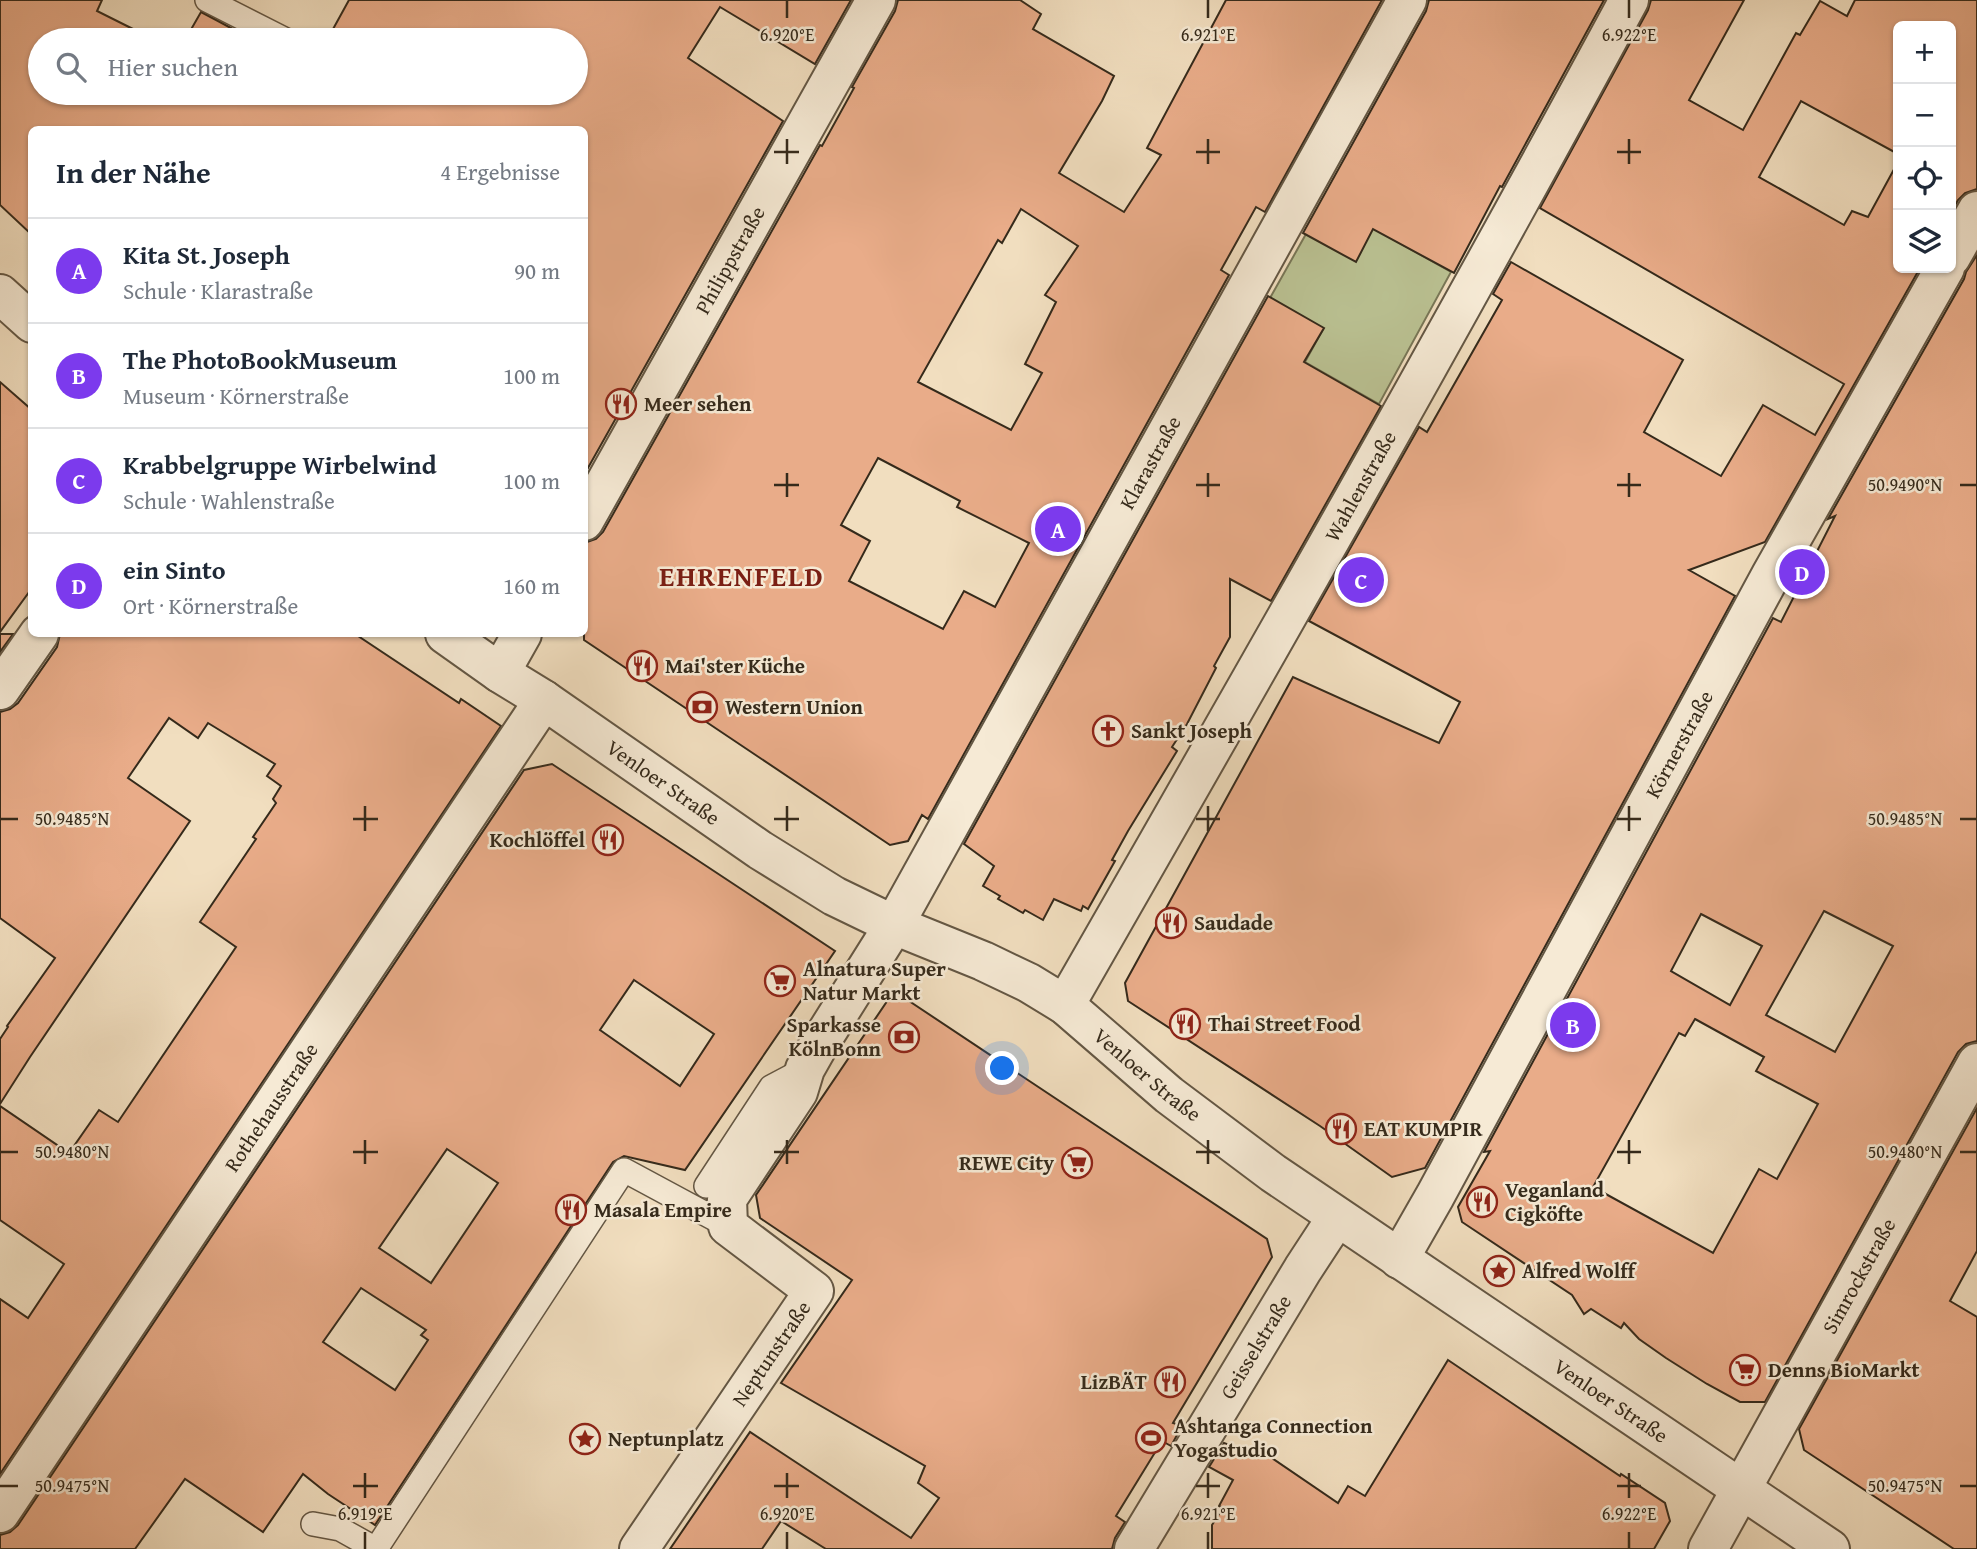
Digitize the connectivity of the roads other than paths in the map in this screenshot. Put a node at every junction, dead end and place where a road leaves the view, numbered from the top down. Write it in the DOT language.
graph roads {
  1 [pos="207,0"];
  2 [pos="876,0"];
  3 [pos="1408,0"];
  4 [pos="1629,0"];
  5 [pos="262,28"];
  6 [pos="1977,211"];
  7 [pos="1956,248"];
  8 [pos="1942,273"];
  9 [pos="0,294"];
  10 [pos="28,319"];
  11 [pos="588,514"];
  12 [pos="38,637"];
  13 [pos="449,637"];
  14 [pos="520,637"];
  15 [pos="500,673"];
  16 [pos="0,690"];
  17 [pos="544,700"];
  18 [pos="894,925"];
  19 [pos="1065,1005"];
  20 [pos="1977,1063"];
  21 [pos="805,1069"];
  22 [pos="706,1186"];
  23 [pos="1337,1217"];
  24 [pos="729,1226"];
  25 [pos="1399,1259"];
  26 [pos="1742,1490"];
  27 [pos="0,1513"];
  28 [pos="313,1524"];
  29 [pos="376,1549"];
  30 [pos="639,1549"];
  31 [pos="1134,1549"];
  32 [pos="1708,1549"];
  33 [pos="1830,1549"];
  1 -- 5 [label="lane"];
  2 -- 11 [label="street, Philippstraße"];
  3 -- 18 [label="street, Klarastraße"];
  4 -- 19 [label="street, Wahlenstraße"];
  6 -- 7 [label="street"];
  8 -- 25 [label="street, Körnerstraße"];
  9 -- 10 [label="street"];
  12 -- 16 [label="street"];
  13 -- 15 [label="street, Venloer Straße"];
  14 -- 15 [label="street"];
  15 -- 17 [label="street, Venloer Straße"];
  17 -- 18 [label="street, Venloer Straße"];
  17 -- 27 [label="street, Rothehausstraße"];
  18 -- 19 [label="street, Venloer Straße"];
  18 -- 21 [label="street"];
  19 -- 23 [label="street, Venloer Straße"];
  20 -- 26 [label="street, Simrockstraße"];
  21 -- 22 [label="lane"];
  21 -- 24 [label="street"];
  23 -- 25 [label="street, Venloer Straße"];
  23 -- 31 [label="street, Geisselstraße"];
  24 -- 29 [label="lane"];
  24 -- 30 [label="street, Neptunstraße"];
  25 -- 26 [label="street, Venloer Straße"];
  26 -- 32 [label="street, Simrockstraße"];
  26 -- 33 [label="street, Venloer Straße"];
  28 -- 29 [label="lane"];
}
